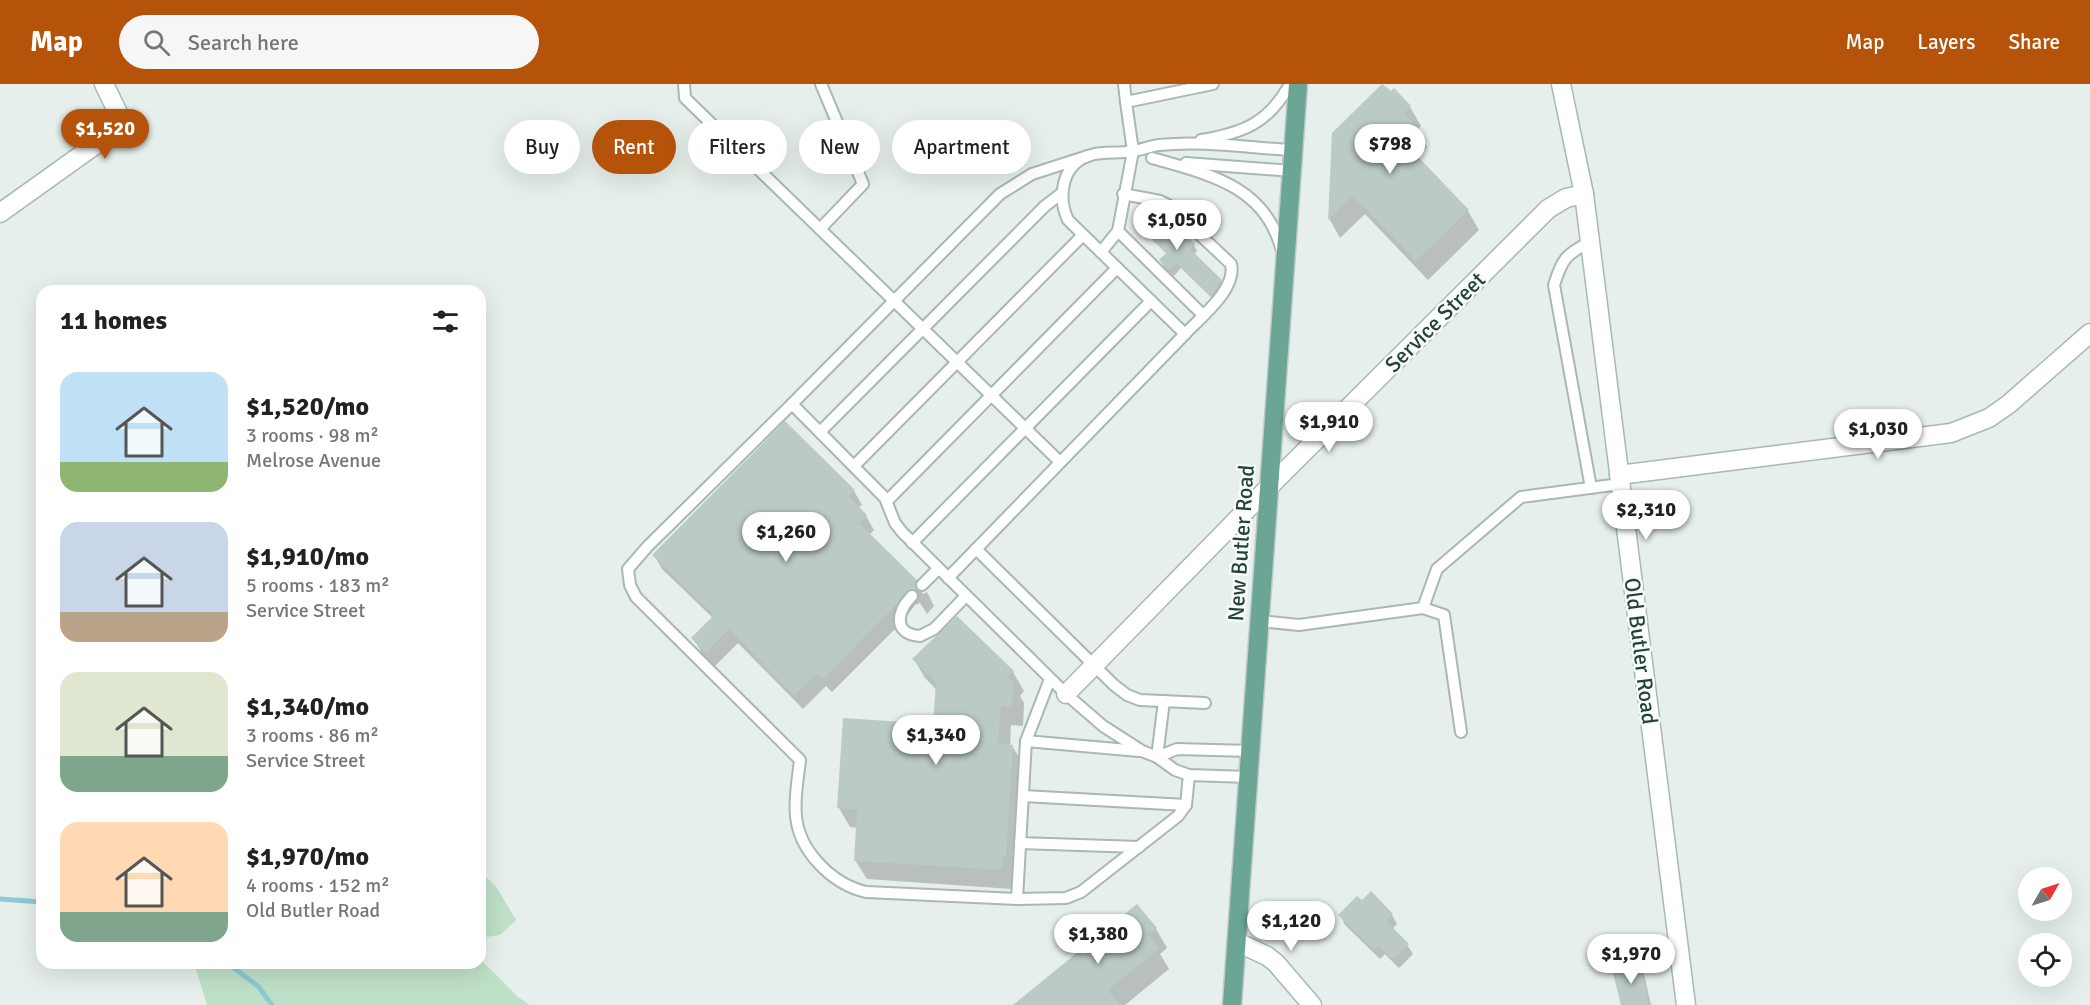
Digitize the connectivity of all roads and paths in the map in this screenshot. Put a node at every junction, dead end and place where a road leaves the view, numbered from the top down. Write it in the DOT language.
graph roads {
  1 [pos="104,84"];
  2 [pos="684,84"];
  3 [pos="821,84"];
  4 [pos="1124,84"];
  5 [pos="1290,84"];
  6 [pos="1298,84"];
  7 [pos="1206,85"];
  8 [pos="1563,85"];
  9 [pos="1126,102"];
  10 [pos="1172,144"];
  11 [pos="1293,150"];
  12 [pos="1133,151"];
  13 [pos="1088,156"];
  14 [pos="1152,158"];
  15 [pos="1042,170"];
  16 [pos="1292,171"];
  17 [pos="1062,191"];
  18 [pos="1123,194"];
  19 [pos="1584,194"];
  20 [pos="5,210"];
  21 [pos="820,229"];
  22 [pos="1118,231"];
  23 [pos="1083,235"];
  24 [pos="1590,242"];
  25 [pos="1101,252"];
  26 [pos="1117,268"];
  27 [pos="1284,272"];
  28 [pos="893,301"];
  29 [pos="1151,301"];
  30 [pos="1203,315"];
  31 [pos="922,329"];
  32 [pos="2090,333"];
  33 [pos="1185,334"];
  34 [pos="957,363"];
  35 [pos="991,396"];
  36 [pos="792,404"];
  37 [pos="1026,429"];
  38 [pos="820,432"];
  39 [pos="1060,462"];
  40 [pos="854,466"];
  41 [pos="1620,480"];
  42 [pos="1268,488"];
  43 [pos="1591,488"];
  44 [pos="887,501"];
  45 [pos="912,543"];
  46 [pos="976,549"];
  47 [pos="938,569"];
  48 [pos="948,578"];
  49 [pos="922,585"];
  50 [pos="912,596"];
  51 [pos="966,596"];
  52 [pos="1423,608"];
  53 [pos="1259,621"];
  54 [pos="1094,665"];
  55 [pos="1050,679"];
  56 [pos="1066,694"];
  57 [pos="1164,701"];
  58 [pos="1205,703"];
  59 [pos="1461,732"];
  60 [pos="1026,741"];
  61 [pos="1142,751"];
  62 [pos="1250,751"];
  63 [pos="1157,757"];
  64 [pos="1189,775"];
  65 [pos="1248,777"];
  66 [pos="1023,796"];
  67 [pos="1186,805"];
  68 [pos="1020,843"];
  69 [pos="1139,847"];
  70 [pos="1017,899"];
  71 [pos="1237,942"];
  72 [pos="1233,1005"];
  73 [pos="1312,1005"];
  74 [pos="1686,1005"];
  1 -- 20 [label="street"];
  2 -- 21 [label="lane"];
  3 -- 21 [label="lane"];
  4 -- 9 [label="lane"];
  5 -- 10 [label="lane"];
  6 -- 11 [label="main road, New Butler Road"];
  7 -- 9 [label="lane"];
  8 -- 19 [label="street, Old Butler Road"];
  9 -- 12 [label="lane"];
  10 -- 11 [label="lane"];
  10 -- 12 [label="lane"];
  11 -- 16 [label="main road, New Butler Road"];
  12 -- 13 [label="lane"];
  12 -- 14 [label="lane"];
  12 -- 18 [label="lane"];
  13 -- 15 [label="lane"];
  13 -- 17 [label="lane"];
  14 -- 16 [label="lane"];
  14 -- 27 [label="lane"];
  15 -- 17 [label="lane"];
  15 -- 28 [label="lane"];
  16 -- 27 [label="main road, New Butler Road"];
  17 -- 23 [label="lane"];
  17 -- 31 [label="lane"];
  18 -- 22 [label="lane"];
  18 -- 30 [label="lane"];
  19 -- 24 [label="street, Old Butler Road"];
  19 -- 42 [label="street, Service Street"];
  21 -- 28 [label="lane"];
  22 -- 25 [label="lane"];
  22 -- 30 [label="lane"];
  23 -- 25 [label="lane"];
  23 -- 34 [label="lane"];
  24 -- 41 [label="street, Old Butler Road"];
  24 -- 43 [label="lane"];
  25 -- 26 [label="lane"];
  26 -- 29 [label="lane"];
  26 -- 35 [label="lane"];
  27 -- 42 [label="main road, New Butler Road"];
  28 -- 31 [label="lane"];
  28 -- 36 [label="lane"];
  29 -- 33 [label="lane"];
  29 -- 37 [label="lane"];
  30 -- 33 [label="lane"];
  31 -- 34 [label="lane"];
  31 -- 38 [label="lane"];
  32 -- 41 [label="street"];
  33 -- 39 [label="lane"];
  34 -- 35 [label="lane"];
  34 -- 40 [label="lane"];
  35 -- 37 [label="lane"];
  35 -- 44 [label="lane"];
  36 -- 38 [label="lane"];
  36 -- 70 [label="lane"];
  37 -- 39 [label="lane"];
  37 -- 45 [label="lane"];
  38 -- 40 [label="lane"];
  39 -- 46 [label="lane"];
  40 -- 44 [label="lane"];
  41 -- 43 [label="lane"];
  41 -- 74 [label="street, Old Butler Road"];
  42 -- 53 [label="main road, New Butler Road"];
  42 -- 54 [label="street, Service Street"];
  43 -- 52 [label="lane"];
  44 -- 45 [label="lane"];
  45 -- 47 [label="lane"];
  46 -- 48 [label="lane"];
  46 -- 54 [label="lane"];
  47 -- 48 [label="lane"];
  47 -- 49 [label="lane"];
  48 -- 51 [label="lane"];
  50 -- 51 [label="lane"];
  51 -- 55 [label="lane"];
  52 -- 53 [label="lane"];
  52 -- 59 [label="lane"];
  53 -- 62 [label="main road, New Butler Road"];
  54 -- 56 [label="street, Service Street"];
  54 -- 57 [label="lane"];
  55 -- 56 [label="lane"];
  55 -- 60 [label="lane"];
  56 -- 61 [label="lane"];
  57 -- 58 [label="lane"];
  57 -- 63 [label="lane"];
  60 -- 61 [label="lane"];
  60 -- 66 [label="lane"];
  61 -- 63 [label="lane"];
  62 -- 63 [label="lane"];
  62 -- 65 [label="main road, New Butler Road"];
  63 -- 64 [label="lane"];
  64 -- 65 [label="lane"];
  64 -- 67 [label="lane"];
  65 -- 71 [label="main road, New Butler Road"];
  66 -- 67 [label="lane"];
  66 -- 68 [label="lane"];
  67 -- 69 [label="lane"];
  68 -- 69 [label="lane"];
  68 -- 70 [label="lane"];
  69 -- 70 [label="lane"];
  71 -- 72 [label="main road, New Butler Road"];
  71 -- 73 [label="street"];
}
